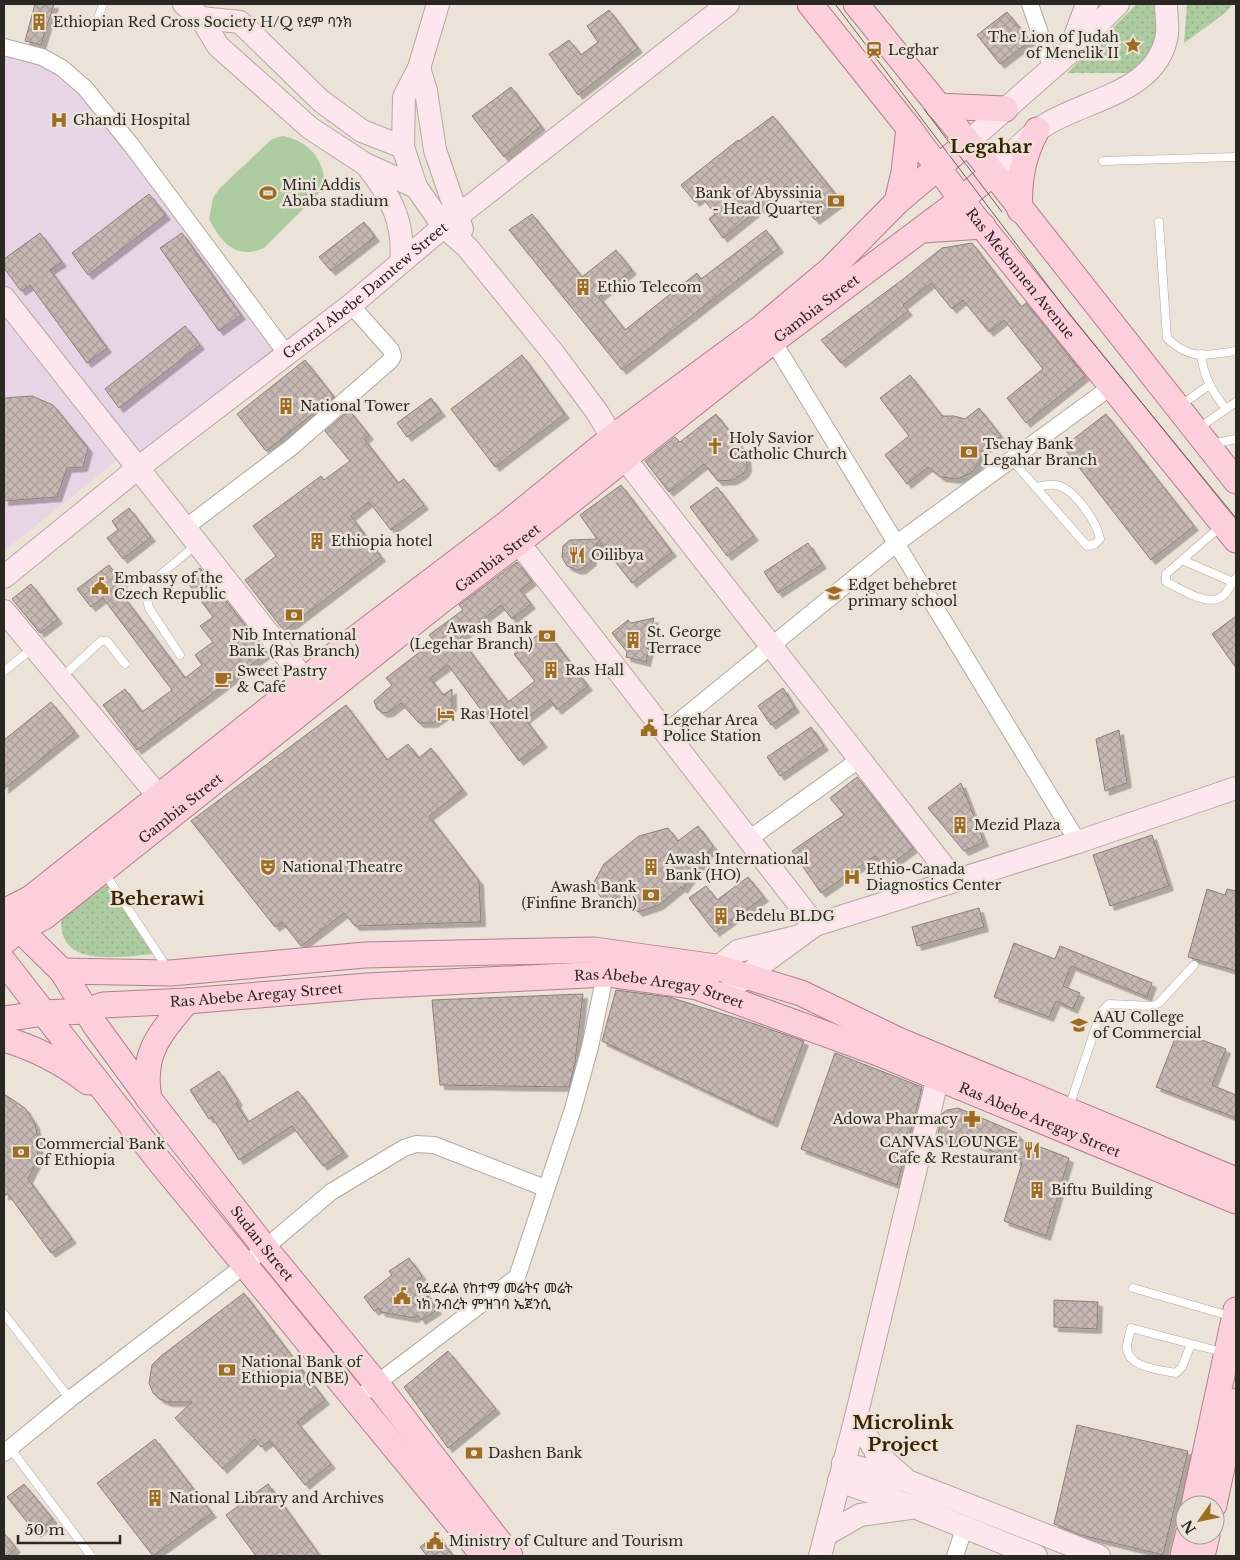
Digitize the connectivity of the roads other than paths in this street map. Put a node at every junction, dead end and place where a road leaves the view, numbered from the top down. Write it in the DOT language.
graph roads {
  1 [pos="103,4"];
  2 [pos="184,4"];
  3 [pos="438,4"];
  4 [pos="728,4"];
  5 [pos="810,4"];
  6 [pos="856,4"];
  7 [pos="1030,4"];
  8 [pos="1087,4"];
  9 [pos="1118,4"];
  10 [pos="1166,4"];
  11 [pos="201,18"];
  12 [pos="96,24"];
  13 [pos="4,47"];
  14 [pos="1068,54"];
  15 [pos="419,68"];
  16 [pos="1052,69"];
  17 [pos="938,106"];
  18 [pos="1005,109"];
  19 [pos="909,128"];
  20 [pos="1037,130"];
  21 [pos="968,142"];
  22 [pos="403,147"];
  23 [pos="1236,157"];
  24 [pos="1102,161"];
  25 [pos="365,164"];
  26 [pos="939,167"];
  27 [pos="993,172"];
  28 [pos="416,187"];
  29 [pos="962,200"];
  30 [pos="897,202"];
  31 [pos="1020,210"];
  32 [pos="451,222"];
  33 [pos="1159,222"];
  34 [pos="983,226"];
  35 [pos="923,230"];
  36 [pos="402,262"];
  37 [pos="4,298"];
  38 [pos="351,305"];
  39 [pos="773,341"];
  40 [pos="1236,351"];
  41 [pos="286,353"];
  42 [pos="1201,354"];
  43 [pos="1112,386"];
  44 [pos="1208,386"];
  45 [pos="1236,402"];
  46 [pos="1177,407"];
  47 [pos="1226,409"];
  48 [pos="613,437"];
  49 [pos="1201,437"];
  50 [pos="1236,439"];
  51 [pos="625,459"];
  52 [pos="1012,460"];
  53 [pos="138,468"];
  54 [pos="1236,481"];
  55 [pos="1035,487"];
  56 [pos="1230,532"];
  57 [pos="512,534"];
  58 [pos="192,536"];
  59 [pos="897,544"];
  60 [pos="1182,560"];
  61 [pos="4,577"];
  62 [pos="1235,580"];
  63 [pos="4,611"];
  64 [pos="772,646"];
  65 [pos="34,647"];
  66 [pos="180,655"];
  67 [pos="125,664"];
  68 [pos="4,671"];
  69 [pos="60,678"];
  70 [pos="312,690"];
  71 [pos="666,732"];
  72 [pos="860,759"];
  73 [pos="1236,788"];
  74 [pos="166,805"];
  75 [pos="748,838"];
  76 [pos="1078,842"];
  77 [pos="103,870"];
  78 [pos="955,881"];
  79 [pos="7,924"];
  80 [pos="807,931"];
  81 [pos="365,956"];
  82 [pos="4,962"];
  83 [pos="607,963"];
  84 [pos="1194,965"];
  85 [pos="716,967"];
  86 [pos="62,971"];
  87 [pos="171,973"];
  88 [pos="744,977"];
  89 [pos="367,986"];
  90 [pos="696,987"];
  91 [pos="724,996"];
  92 [pos="188,1001"];
  93 [pos="85,1011"];
  94 [pos="44,1013"];
  95 [pos="4,1019"];
  96 [pos="4,1040"];
  97 [pos="940,1069"];
  98 [pos="150,1099"];
  99 [pos="1068,1109"];
  100 [pos="126,1119"];
  101 [pos="1236,1180"];
  102 [pos="545,1188"];
  103 [pos="1236,1201"];
  104 [pos="265,1248"];
  105 [pos="245,1265"];
  106 [pos="1133,1288"];
  107 [pos="4,1314"];
  108 [pos="1236,1314"];
  109 [pos="1191,1344"];
  110 [pos="1226,1353"];
  111 [pos="376,1383"];
  112 [pos="70,1399"];
  113 [pos="357,1399"];
  114 [pos="1236,1401"];
  115 [pos="856,1417"];
  116 [pos="7,1451"];
  117 [pos="841,1472"];
  118 [pos="907,1481"];
  119 [pos="1196,1495"];
  120 [pos="1216,1495"];
  121 [pos="917,1508"];
  122 [pos="964,1529"];
  123 [pos="827,1534"];
  124 [pos="91,1556"];
  125 [pos="484,1556"];
  126 [pos="510,1556"];
  127 [pos="820,1556"];
  128 [pos="955,1556"];
  129 [pos="1036,1556"];
  130 [pos="1099,1556"];
  1 -- 12 [label="lane"];
  2 -- 11 [label="main road"];
  3 -- 15 [label="main road"];
  4 -- 32 [label="main road, Genral Abebe Damtew Street"];
  5 -- 19 [label="main road, Ras Mekonnen Avenue"];
  6 -- 17 [label="main road"];
  7 -- 16 [label="street"];
  8 -- 14 [label="main road"];
  9 -- 14 [label="main road"];
  10 -- 20 [label="main road"];
  11 -- 22 [label="main road"];
  11 -- 25 [label="main road"];
  13 -- 41 [label="street"];
  14 -- 16 [label="main road"];
  15 -- 22 [label="main road"];
  15 -- 32 [label="main road"];
  16 -- 18 [label="main road"];
  17 -- 18 [label="main road"];
  17 -- 21 [label="main road"];
  18 -- 21 [label="main road"];
  19 -- 26 [label="main road, Ras Mekonnen Avenue"];
  19 -- 30 [label="main road"];
  20 -- 27 [label="main road"];
  20 -- 31 [label="main road"];
  21 -- 26 [label="main road, Gambia Street"];
  21 -- 27 [label="main road"];
  22 -- 28 [label="main road"];
  23 -- 24 [label="lane"];
  25 -- 28 [label="main road"];
  25 -- 36 [label="main road"];
  26 -- 29 [label="main road, Ras Mekonnen Avenue"];
  26 -- 30 [label="main road, Gambia Street"];
  27 -- 29 [label="main road, Gambia Street"];
  27 -- 31 [label="main road"];
  28 -- 32 [label="main road"];
  29 -- 34 [label="main road, Ras Mekonnen Avenue"];
  29 -- 35 [label="main road, Gambia Street"];
  30 -- 48 [label="main road, Gambia Street"];
  31 -- 46 [label="main road"];
  32 -- 36 [label="main road, Genral Abebe Damtew Street"];
  32 -- 48 [label="main road"];
  33 -- 42 [label="lane"];
  34 -- 35 [label="main road"];
  34 -- 43 [label="main road, Ras Mekonnen Avenue"];
  35 -- 39 [label="main road, Gambia Street"];
  36 -- 38 [label="main road, Genral Abebe Damtew Street"];
  37 -- 53 [label="main road"];
  38 -- 41 [label="main road, Genral Abebe Damtew Street"];
  38 -- 58 [label="street"];
  39 -- 51 [label="main road, Gambia Street"];
  39 -- 59 [label="street"];
  40 -- 42 [label="lane"];
  41 -- 53 [label="main road, Genral Abebe Damtew Street"];
  42 -- 44 [label="lane"];
  43 -- 52 [label="street"];
  43 -- 56 [label="main road, Ras Mekonnen Avenue"];
  44 -- 46 [label="lane"];
  44 -- 47 [label="lane"];
  45 -- 47 [label="lane"];
  46 -- 49 [label="main road"];
  47 -- 49 [label="lane"];
  48 -- 51 [label="main road"];
  48 -- 57 [label="main road, Gambia Street"];
  49 -- 50 [label="lane"];
  49 -- 54 [label="main road"];
  51 -- 57 [label="main road, Gambia Street"];
  51 -- 64 [label="main road"];
  52 -- 55 [label="lane"];
  52 -- 59 [label="street"];
  53 -- 58 [label="main road"];
  53 -- 61 [label="main road, Genral Abebe Damtew Street"];
  55 -- 55 [label="lane"];
  56 -- 60 [label="lane"];
  57 -- 70 [label="main road, Gambia Street"];
  57 -- 71 [label="main road"];
  58 -- 66 [label="lane"];
  58 -- 70 [label="main road"];
  59 -- 64 [label="street"];
  59 -- 76 [label="street"];
  60 -- 62 [label="lane"];
  60 -- 62 [label="lane"];
  63 -- 65 [label="main road"];
  64 -- 71 [label="street"];
  64 -- 72 [label="main road"];
  65 -- 68 [label="lane"];
  65 -- 69 [label="main road"];
  67 -- 69 [label="lane"];
  69 -- 74 [label="main road"];
  70 -- 74 [label="main road, Gambia Street"];
  71 -- 75 [label="main road"];
  72 -- 75 [label="street"];
  72 -- 78 [label="main road"];
  73 -- 76 [label="main road"];
  74 -- 77 [label="main road, Gambia Street"];
  74 -- 79 [label="main road, Gambia Street"];
  75 -- 80 [label="main road"];
  76 -- 78 [label="main road"];
  77 -- 79 [label="main road, Gambia Street"];
  77 -- 87 [label="lane"];
  78 -- 80 [label="main road"];
  79 -- 86 [label="main road, Sudan Street"];
  80 -- 85 [label="main road"];
  80 -- 88 [label="main road"];
  81 -- 83 [label="main road, Ras Abebe Aregay Street"];
  81 -- 87 [label="main road, Ras Abebe Aregay Street"];
  81 -- 89 [label="main road"];
  82 -- 94 [label="main road, Sudan Street"];
  83 -- 85 [label="main road, Ras Abebe Aregay Street"];
  83 -- 89 [label="main road, Ras Abebe Aregay Street"];
  83 -- 90 [label="main road, Ras Abebe Aregay Street"];
  83 -- 102 [label="street"];
  84 -- 99 [label="lane"];
  85 -- 88 [label="main road, Ras Abebe Aregay Street"];
  85 -- 90 [label="main road"];
  86 -- 87 [label="main road, Ras Abebe Aregay Street"];
  86 -- 93 [label="main road, Sudan Street"];
  88 -- 91 [label="main road"];
  88 -- 97 [label="main road, Ras Abebe Aregay Street"];
  89 -- 92 [label="main road, Ras Abebe Aregay Street"];
  90 -- 91 [label="main road, Ras Abebe Aregay Street"];
  91 -- 97 [label="main road, Ras Abebe Aregay Street"];
  92 -- 93 [label="main road, Ras Abebe Aregay Street"];
  92 -- 98 [label="main road"];
  93 -- 94 [label="main road, Ras Abebe Aregay Street"];
  93 -- 98 [label="main road, Sudan Street"];
  94 -- 95 [label="main road, Ras Abebe Aregay Street"];
  94 -- 100 [label="main road, Sudan Street"];
  96 -- 100 [label="main road"];
  97 -- 99 [label="main road, Ras Abebe Aregay Street"];
  97 -- 103 [label="main road, Ras Abebe Aregay Street"];
  97 -- 115 [label="main road"];
  98 -- 104 [label="main road, Sudan Street"];
  99 -- 101 [label="main road, Ras Abebe Aregay Street"];
  100 -- 105 [label="main road, Sudan Street"];
  102 -- 104 [label="street"];
  102 -- 111 [label="street"];
  104 -- 105 [label="street"];
  104 -- 111 [label="main road, Sudan Street"];
  105 -- 112 [label="street"];
  105 -- 113 [label="main road, Sudan Street"];
  106 -- 108 [label="lane"];
  107 -- 112 [label="lane"];
  108 -- 110 [label="main road"];
  109 -- 109 [label="lane"];
  109 -- 110 [label="lane"];
  110 -- 119 [label="main road"];
  111 -- 113 [label="street"];
  111 -- 126 [label="main road, Sudan Street"];
  112 -- 116 [label="street"];
  113 -- 125 [label="main road, Sudan Street"];
  114 -- 120 [label="main road"];
  115 -- 117 [label="main road"];
  115 -- 118 [label="main road"];
  116 -- 124 [label="lane"];
  117 -- 118 [label="main road"];
  117 -- 121 [label="main road"];
  117 -- 123 [label="main road"];
  118 -- 130 [label="main road"];
  121 -- 122 [label="main road"];
  121 -- 123 [label="main road"];
  122 -- 128 [label="street"];
  122 -- 129 [label="main road"];
  123 -- 127 [label="main road"];
}
